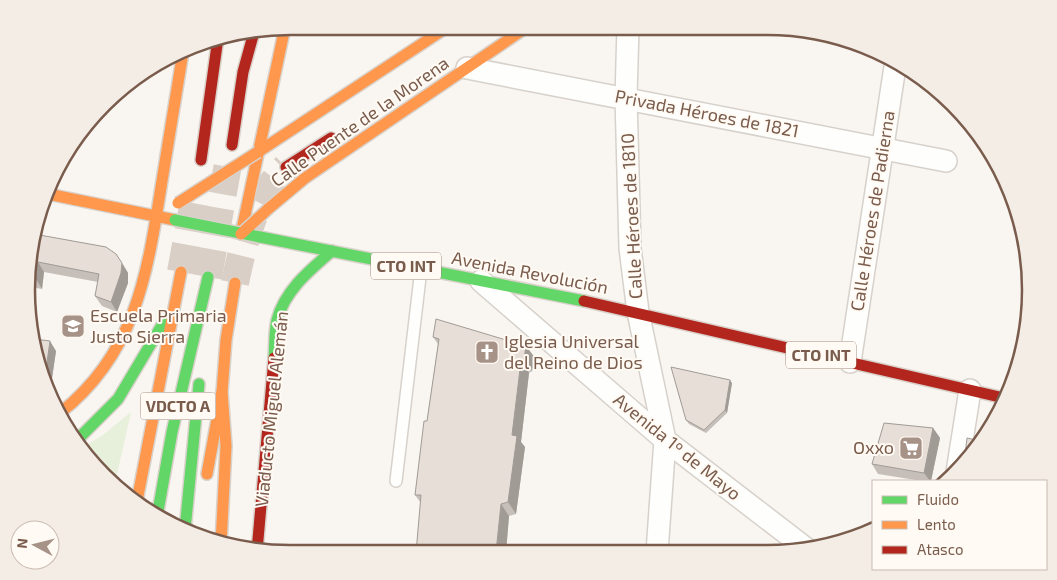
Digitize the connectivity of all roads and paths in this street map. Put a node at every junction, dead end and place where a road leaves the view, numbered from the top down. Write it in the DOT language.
graph roads {
  1 [pos="283,35"];
  2 [pos="435,35"];
  3 [pos="514,35"];
  4 [pos="628,35"];
  5 [pos="252,38"];
  6 [pos="217,46"];
  7 [pos="182,59"];
  8 [pos="467,68"];
  9 [pos="895,69"];
  10 [pos="626,97"];
  11 [pos="343,130"];
  12 [pos="232,145"];
  13 [pos="262,146"];
  14 [pos="884,150"];
  15 [pos="202,160"];
  16 [pos="946,161"];
  17 [pos="286,168"];
  18 [pos="53,195"];
  19 [pos="157,216"];
  20 [pos="240,234"];
  21 [pos="332,252"];
  22 [pos="421,269"];
  23 [pos="311,270"];
  24 [pos="181,272"];
  25 [pos="208,277"];
  26 [pos="481,280"];
  27 [pos="236,283"];
  28 [pos="204,295"];
  29 [pos="177,299"];
  30 [pos="300,302"];
  31 [pos="638,312"];
  32 [pos="850,362"];
  33 [pos="970,390"];
  34 [pos="222,392"];
  35 [pos="999,397"];
  36 [pos="64,409"];
  37 [pos="81,436"];
  38 [pos="665,440"];
  39 [pos="959,458"];
  40 [pos="396,481"];
  41 [pos="206,482"];
  42 [pos="138,495"];
  43 [pos="158,509"];
  44 [pos="186,523"];
  45 [pos="221,535"];
  46 [pos="258,543"];
  47 [pos="799,543"];
  48 [pos="658,545"];
  1 -- 13 [label="main road"];
  2 -- 13 [label="main road, Calle Puente de la Morena"];
  3 -- 8 [label="main road, Calle Puente de la Morena"];
  4 -- 10 [label="street, Calle Héroes de 1810"];
  5 -- 12 [label="main road"];
  6 -- 15 [label="main road"];
  7 -- 19 [label="main road"];
  8 -- 10 [label="street, Privada Héroes de 1821"];
  8 -- 20 [label="main road, Calle Puente de la Morena, bridge"];
  9 -- 14 [label="street, Calle Héroes de Padierna"];
  10 -- 14 [label="street, Privada Héroes de 1821"];
  10 -- 31 [label="street, Calle Héroes de 1810"];
  11 -- 17 [label="main road, Calle Puente de la Morena"];
  13 -- 19 [label="main road, Calle Puente de la Morena, bridge"];
  13 -- 20 [label="main road"];
  14 -- 16 [label="street, Privada Héroes de 1821"];
  14 -- 32 [label="street, Calle Héroes de Padierna"];
  18 -- 19 [label="main road, Avenida Revolución / CTO INT"];
  19 -- 20 [label="main road, Avenida Revolución / CTO INT, bridge"];
  19 -- 36 [label="main road"];
  20 -- 21 [label="main road, Avenida Revolución / CTO INT, bridge"];
  21 -- 22 [label="main road, Avenida Revolución / CTO INT"];
  21 -- 23 [label="main road"];
  22 -- 26 [label="main road, Avenida Revolución / CTO INT"];
  22 -- 40 [label="lane"];
  23 -- 30 [label="main road, Viaducto Miguel Alemán"];
  23 -- 46 [label="main road"];
  24 -- 29 [label="main road, VDCTO A"];
  25 -- 28 [label="main road, VDCTO A"];
  26 -- 31 [label="main road, Avenida Revolución / CTO INT"];
  26 -- 38 [label="street, Avenida 1º de Mayo"];
  27 -- 34 [label="main road"];
  28 -- 43 [label="main road, VDCTO A"];
  28 -- 44 [label="main road"];
  29 -- 37 [label="main road"];
  29 -- 42 [label="main road, VDCTO A"];
  31 -- 32 [label="main road, Avenida Revolución / CTO INT"];
  31 -- 38 [label="street, Calle Héroes de 1810"];
  32 -- 33 [label="main road, Avenida Revolución / CTO INT"];
  33 -- 35 [label="main road, Avenida Revolución / CTO INT"];
  33 -- 39 [label="street"];
  34 -- 41 [label="main road"];
  34 -- 45 [label="main road"];
  38 -- 47 [label="street, Avenida 1º de Mayo"];
  38 -- 48 [label="street, Calle Héroes de 1810"];
}
